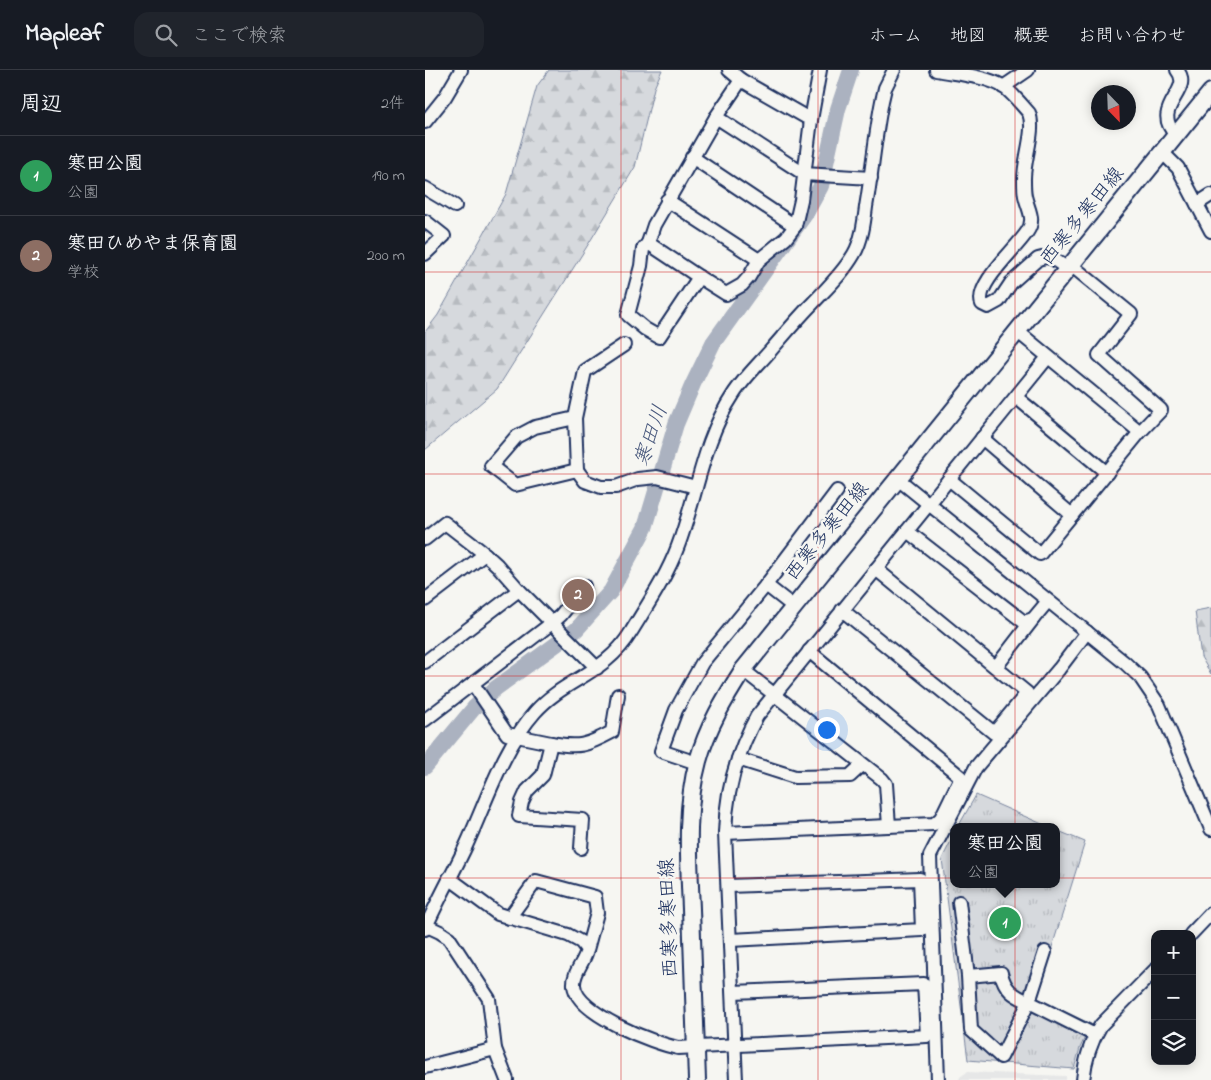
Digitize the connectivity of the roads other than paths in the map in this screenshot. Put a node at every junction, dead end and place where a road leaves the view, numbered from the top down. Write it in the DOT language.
graph roads {
  1 [pos="729,70"];
  2 [pos="894,70"];
  3 [pos="936,70"];
  4 [pos="1028,70"];
  5 [pos="1177,70"];
  6 [pos="818,71"];
  7 [pos="461,74"];
  8 [pos="992,75"];
  9 [pos="741,80"];
  10 [pos="1003,86"];
  11 [pos="1211,92"];
  12 [pos="716,117"];
  13 [pos="811,120"];
  14 [pos="425,122"];
  15 [pos="1176,135"];
  16 [pos="1162,152"];
  17 [pos="692,157"];
  18 [pos="804,174"];
  19 [pos="871,178"];
  20 [pos="425,188"];
  21 [pos="1211,196"];
  22 [pos="667,200"];
  23 [pos="1197,204"];
  24 [pos="455,206"];
  25 [pos="425,221"];
  26 [pos="795,226"];
  27 [pos="1211,231"];
  28 [pos="648,243"];
  29 [pos="425,254"];
  30 [pos="759,260"];
  31 [pos="1069,267"];
  32 [pos="699,277"];
  33 [pos="1017,331"];
  34 [pos="624,345"];
  35 [pos="1048,357"];
  36 [pos="1016,397"];
  37 [pos="575,418"];
  38 [pos="1140,432"];
  39 [pos="982,438"];
  40 [pos="577,470"];
  41 [pos="1107,473"];
  42 [pos="898,479"];
  43 [pos="949,479"];
  44 [pos="695,487"];
  45 [pos="837,491"];
  46 [pos="929,504"];
  47 [pos="1072,515"];
  48 [pos="907,531"];
  49 [pos="425,539"];
  50 [pos="485,554"];
  51 [pos="875,569"];
  52 [pos="766,585"];
  53 [pos="584,586"];
  54 [pos="519,590"];
  55 [pos="425,600"];
  56 [pos="1048,600"];
  57 [pos="794,606"];
  58 [pos="842,610"];
  59 [pos="1033,620"];
  60 [pos="552,624"];
  61 [pos="1087,632"];
  62 [pos="809,651"];
  63 [pos="425,662"];
  64 [pos="996,667"];
  65 [pos="597,668"];
  66 [pos="743,670"];
  67 [pos="473,684"];
  68 [pos="774,694"];
  69 [pos="618,695"];
  70 [pos="425,720"];
  71 [pos="515,737"];
  72 [pos="551,743"];
  73 [pos="738,759"];
  74 [pos="697,763"];
  75 [pos="862,765"];
  76 [pos="889,826"];
  77 [pos="1211,829"];
  78 [pos="725,833"];
  79 [pos="581,848"];
  80 [pos="449,878"];
  81 [pos="728,886"];
  82 [pos="959,902"];
  83 [pos="1211,913"];
  84 [pos="509,918"];
  85 [pos="426,928"];
  86 [pos="1195,930"];
  87 [pos="730,940"];
  88 [pos="587,950"];
  89 [pos="1045,952"];
  90 [pos="1151,974"];
  91 [pos="968,976"];
  92 [pos="733,992"];
  93 [pos="1029,1002"];
  94 [pos="1095,1035"];
  95 [pos="734,1044"];
  96 [pos="696,1046"];
  97 [pos="495,1049"];
  98 [pos="425,1067"];
  99 [pos="507,1080"];
  100 [pos="697,1080"];
  101 [pos="736,1080"];
  102 [pos="938,1080"];
  103 [pos="1083,1080"];
  1 -- 9 [label="street"];
  2 -- 19 [label="street"];
  3 -- 8 [label="street"];
  4 -- 10 [label="street"];
  5 -- 15 [label="street"];
  6 -- 13 [label="street"];
  7 -- 14 [label="street"];
  8 -- 10 [label="street"];
  9 -- 12 [label="street"];
  9 -- 13 [label="street"];
  10 -- 31 [label="street"];
  11 -- 15 [label="main road, 西寒多寒田線"];
  12 -- 17 [label="street"];
  12 -- 18 [label="street"];
  13 -- 18 [label="street"];
  15 -- 16 [label="main road, 西寒多寒田線"];
  16 -- 23 [label="street"];
  16 -- 31 [label="main road, 西寒多寒田線"];
  17 -- 22 [label="street"];
  17 -- 26 [label="street"];
  18 -- 19 [label="street"];
  18 -- 26 [label="street"];
  19 -- 44 [label="street"];
  20 -- 24 [label="street"];
  21 -- 23 [label="street"];
  22 -- 28 [label="street"];
  22 -- 30 [label="street"];
  23 -- 27 [label="street"];
  25 -- 29 [label="street"];
  26 -- 30 [label="street"];
  28 -- 32 [label="street"];
  28 -- 32 [label="street"];
  30 -- 32 [label="street"];
  31 -- 33 [label="main road, 西寒多寒田線"];
  31 -- 38 [label="street"];
  33 -- 35 [label="street"];
  33 -- 42 [label="main road, 西寒多寒田線"];
  34 -- 37 [label="street"];
  35 -- 36 [label="street"];
  35 -- 38 [label="street"];
  36 -- 39 [label="street"];
  36 -- 41 [label="street"];
  37 -- 40 [label="street"];
  37 -- 40 [label="street"];
  38 -- 41 [label="street"];
  39 -- 43 [label="street"];
  39 -- 47 [label="street"];
  40 -- 44 [label="street"];
  41 -- 47 [label="street"];
  42 -- 46 [label="street"];
  42 -- 57 [label="main road, 西寒多寒田線"];
  43 -- 46 [label="street"];
  43 -- 47 [label="street"];
  44 -- 65 [label="street"];
  45 -- 52 [label="street"];
  46 -- 48 [label="street"];
  46 -- 56 [label="street"];
  48 -- 51 [label="street"];
  48 -- 59 [label="street"];
  49 -- 50 [label="street"];
  50 -- 54 [label="street"];
  50 -- 55 [label="street"];
  51 -- 58 [label="street"];
  51 -- 64 [label="street"];
  52 -- 57 [label="street"];
  52 -- 74 [label="street"];
  53 -- 60 [label="street"];
  54 -- 60 [label="street"];
  54 -- 63 [label="street"];
  56 -- 59 [label="street"];
  56 -- 61 [label="street"];
  57 -- 66 [label="main road, 西寒多寒田線"];
  58 -- 62 [label="street"];
  58 -- 64 [label="street"];
  59 -- 64 [label="street"];
  60 -- 65 [label="street"];
  60 -- 67 [label="street"];
  61 -- 77 [label="street"];
  61 -- 102 [label="street"];
  62 -- 68 [label="street"];
  62 -- 76 [label="street"];
  65 -- 71 [label="street"];
  66 -- 68 [label="street"];
  66 -- 74 [label="main road, 西寒多寒田線"];
  67 -- 70 [label="street"];
  67 -- 71 [label="street"];
  68 -- 73 [label="street"];
  68 -- 75 [label="street"];
  69 -- 72 [label="street"];
  71 -- 72 [label="street"];
  71 -- 80 [label="street"];
  72 -- 79 [label="street"];
  73 -- 75 [label="street"];
  73 -- 78 [label="street"];
  74 -- 96 [label="main road, 西寒多寒田線"];
  75 -- 76 [label="street"];
  76 -- 78 [label="street"];
  78 -- 81 [label="street"];
  80 -- 84 [label="street"];
  80 -- 85 [label="street"];
  81 -- 87 [label="street"];
  81 -- 87 [label="street"];
  82 -- 91 [label="street"];
  83 -- 86 [label="street"];
  84 -- 88 [label="street"];
  84 -- 88 [label="street"];
  85 -- 97 [label="street"];
  87 -- 92 [label="street"];
  88 -- 96 [label="street"];
  89 -- 93 [label="street"];
  90 -- 94 [label="street"];
  91 -- 93 [label="street"];
  91 -- 93 [label="street"];
  92 -- 95 [label="street"];
  92 -- 95 [label="street"];
  93 -- 94 [label="street"];
  94 -- 103 [label="street"];
  95 -- 96 [label="street"];
  95 -- 101 [label="street"];
  96 -- 100 [label="main road, 西寒多寒田線"];
  97 -- 98 [label="street"];
  97 -- 99 [label="street"];
}
